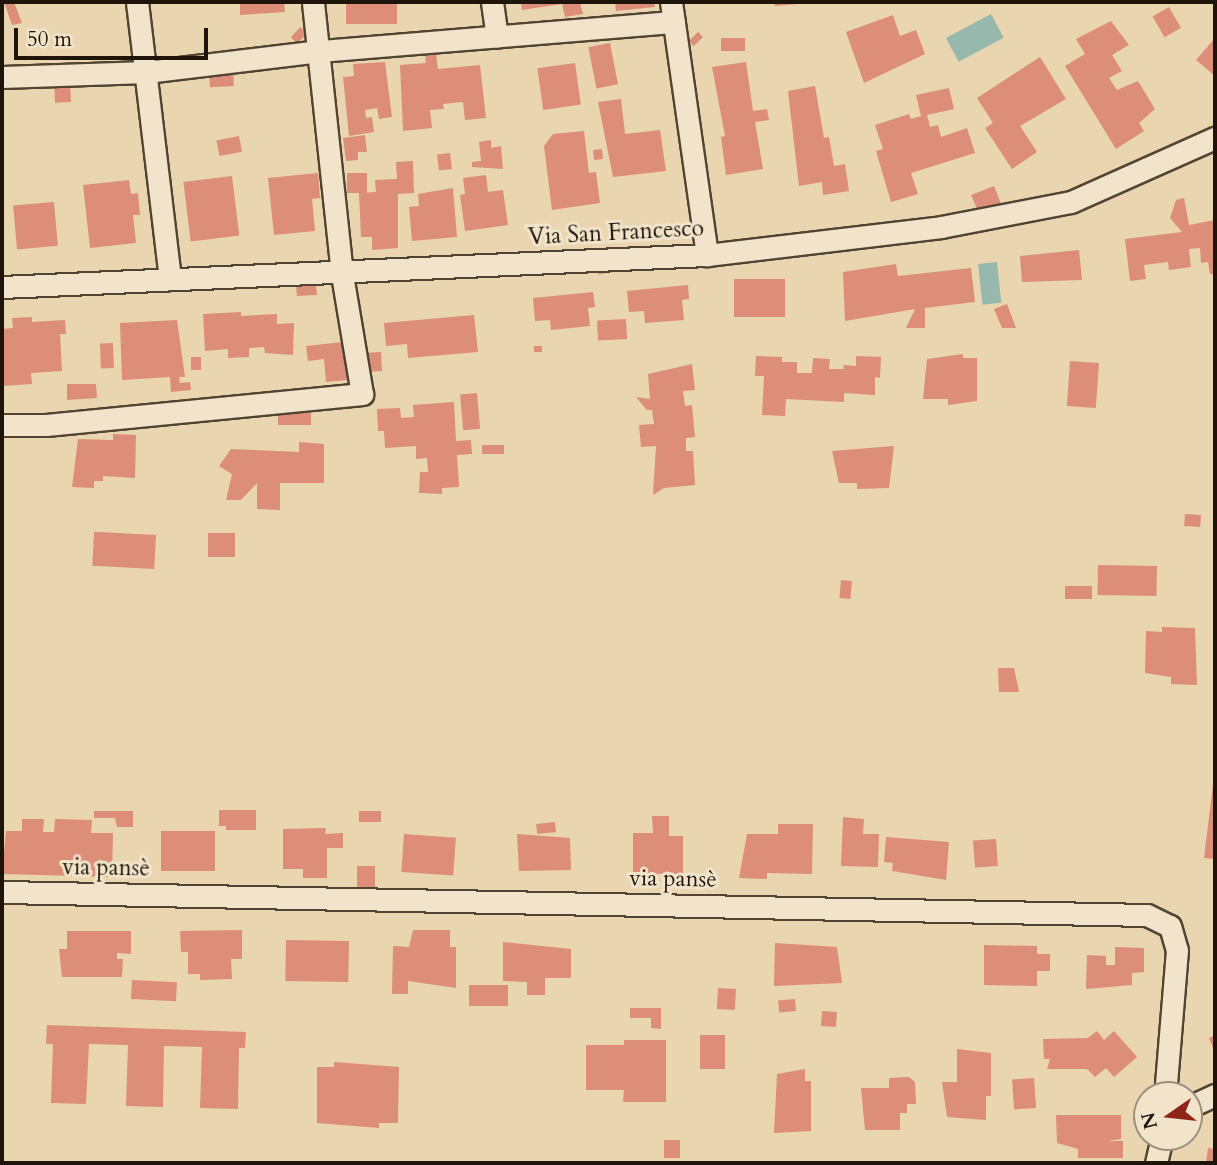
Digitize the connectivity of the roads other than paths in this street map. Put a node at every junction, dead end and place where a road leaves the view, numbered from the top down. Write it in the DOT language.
graph roads {
  1 [pos="137,2"];
  2 [pos="313,2"];
  3 [pos="492,2"];
  4 [pos="673,12"];
  5 [pos="497,37"];
  6 [pos="320,51"];
  7 [pos="146,72"];
  8 [pos="2,77"];
  9 [pos="1215,138"];
  10 [pos="707,256"];
  11 [pos="342,274"];
  12 [pos="170,279"];
  13 [pos="2,287"];
  14 [pos="2,425"];
  15 [pos="2,892"];
  16 [pos="1166,1081"];
  1 -- 7 [label="street"];
  2 -- 6 [label="street"];
  3 -- 5 [label="street"];
  4 -- 5 [label="street"];
  4 -- 10 [label="street"];
  5 -- 6 [label="street"];
  6 -- 7 [label="street"];
  6 -- 11 [label="street"];
  7 -- 8 [label="street"];
  7 -- 12 [label="street"];
  9 -- 10 [label="street, Via San Francesco"];
  10 -- 11 [label="street, Via San Francesco"];
  11 -- 12 [label="street, Via San Francesco"];
  11 -- 14 [label="street"];
  12 -- 13 [label="street, Via San Francesco"];
  15 -- 16 [label="street, via pansè"];
}
